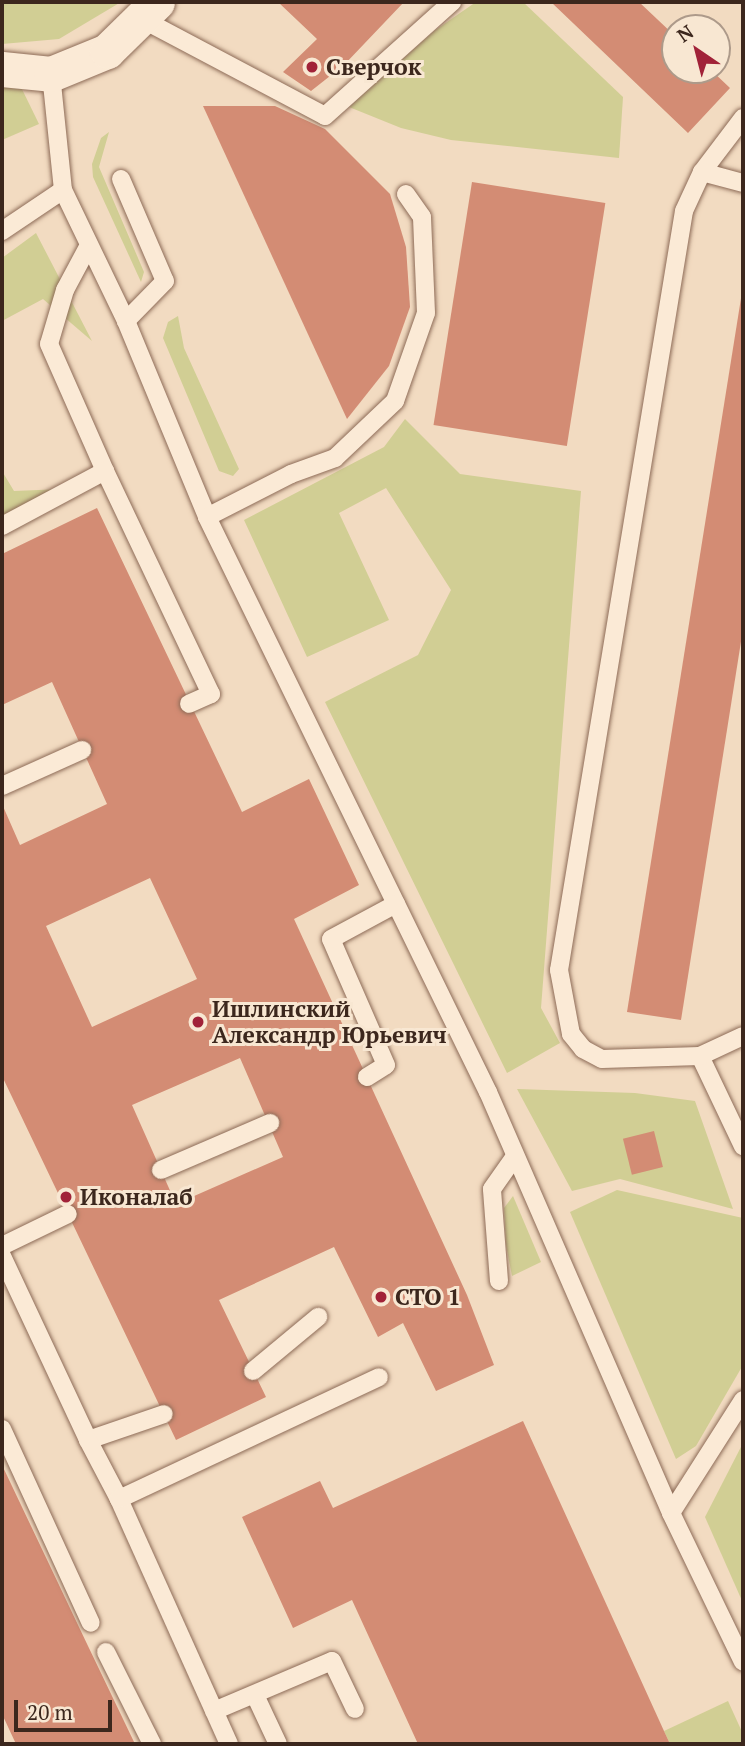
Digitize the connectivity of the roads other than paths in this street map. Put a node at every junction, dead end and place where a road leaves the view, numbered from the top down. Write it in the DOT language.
graph roads {
  1 [pos="452,2"];
  2 [pos="149,10"];
  3 [pos="2,69"];
  4 [pos="51,74"];
  5 [pos="743,118"];
  6 [pos="702,172"];
  7 [pos="121,179"];
  8 [pos="743,183"];
  9 [pos="63,190"];
  10 [pos="406,194"];
  11 [pos="2,231"];
  12 [pos="89,245"];
  13 [pos="127,321"];
  14 [pos="105,471"];
  15 [pos="207,517"];
  16 [pos="2,526"];
  17 [pos="189,704"];
  18 [pos="82,750"];
  19 [pos="2,786"];
  20 [pos="396,904"];
  21 [pos="743,1036"];
  22 [pos="700,1056"];
  23 [pos="367,1077"];
  24 [pos="270,1123"];
  25 [pos="743,1146"];
  26 [pos="514,1157"];
  27 [pos="161,1170"];
  28 [pos="68,1214"];
  29 [pos="2,1246"];
  30 [pos="2,1256"];
  31 [pos="499,1281"];
  32 [pos="318,1317"];
  33 [pos="253,1371"];
  34 [pos="379,1377"];
  35 [pos="743,1400"];
  36 [pos="164,1414"];
  37 [pos="2,1429"];
  38 [pos="88,1440"];
  39 [pos="119,1499"];
  40 [pos="671,1513"];
  41 [pos="91,1623"];
  42 [pos="106,1652"];
  43 [pos="743,1660"];
  44 [pos="255,1695"];
  45 [pos="355,1709"];
  46 [pos="214,1712"];
  47 [pos="152,1744"];
  48 [pos="229,1744"];
  49 [pos="278,1744"];
  1 -- 2 [label="lane"];
  2 -- 4 [label="street"];
  3 -- 4 [label="street"];
  4 -- 9 [label="lane"];
  5 -- 6 [label="lane"];
  6 -- 8 [label="lane"];
  6 -- 22 [label="lane"];
  7 -- 13 [label="lane"];
  9 -- 11 [label="lane"];
  9 -- 12 [label="lane"];
  10 -- 15 [label="lane"];
  12 -- 13 [label="lane"];
  12 -- 14 [label="lane"];
  13 -- 15 [label="lane"];
  14 -- 16 [label="lane"];
  14 -- 17 [label="lane"];
  15 -- 20 [label="lane"];
  18 -- 19 [label="lane"];
  20 -- 23 [label="lane"];
  20 -- 26 [label="lane"];
  21 -- 22 [label="lane"];
  22 -- 25 [label="lane"];
  24 -- 27 [label="lane"];
  26 -- 31 [label="lane"];
  26 -- 40 [label="lane"];
  28 -- 29 [label="lane"];
  30 -- 38 [label="lane"];
  32 -- 33 [label="lane"];
  34 -- 39 [label="lane"];
  35 -- 40 [label="lane"];
  36 -- 38 [label="lane"];
  37 -- 41 [label="lane"];
  38 -- 39 [label="lane"];
  39 -- 46 [label="lane"];
  40 -- 43 [label="lane"];
  42 -- 47 [label="lane"];
  44 -- 45 [label="lane"];
  44 -- 46 [label="lane"];
  44 -- 49 [label="lane"];
  46 -- 48 [label="lane"];
}
